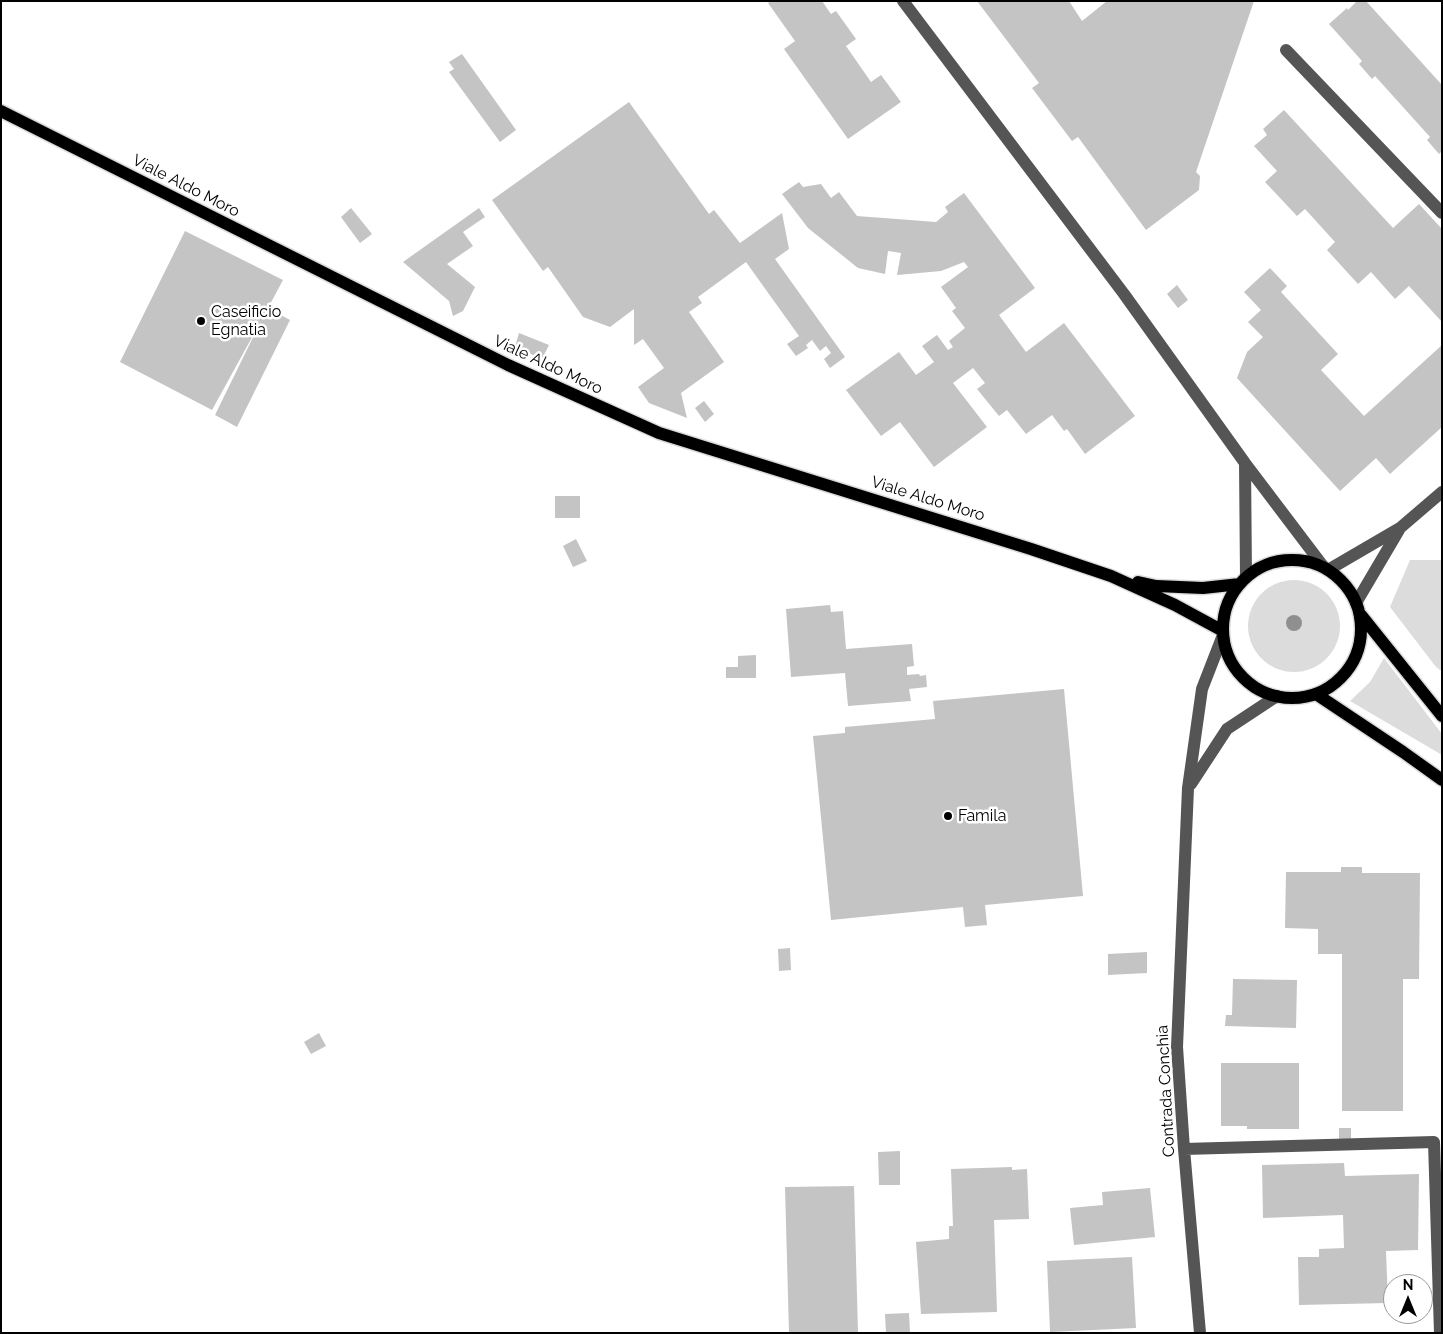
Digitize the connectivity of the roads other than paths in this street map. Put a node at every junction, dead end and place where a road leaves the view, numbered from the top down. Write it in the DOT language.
graph roads {
  1 [pos="903,1"];
  2 [pos="1286,50"];
  3 [pos="1,111"];
  4 [pos="1442,213"];
  5 [pos="1245,462"];
  6 [pos="1442,492"];
  7 [pos="1400,528"];
  8 [pos="1326,568"];
  9 [pos="1112,576"];
  10 [pos="1243,580"];
  11 [pos="1357,608"];
  12 [pos="1223,633"];
  13 [pos="1316,694"];
  14 [pos="1277,696"];
  15 [pos="1442,716"];
  16 [pos="1442,780"];
  17 [pos="1188,788"];
  18 [pos="1184,1149"];
  19 [pos="1200,1333"];
  20 [pos="1440,1333"];
  1 -- 5 [label="street"];
  2 -- 4 [label="street"];
  3 -- 9 [label="main road, Viale Aldo Moro"];
  5 -- 8 [label="street"];
  5 -- 10 [label="street"];
  6 -- 7 [label="street"];
  7 -- 8 [label="street"];
  7 -- 11 [label="street"];
  8 -- 10 [label="main road"];
  8 -- 11 [label="main road"];
  9 -- 10 [label="main road, Viale Aldo Moro"];
  9 -- 12 [label="main road, Viale Aldo Moro"];
  10 -- 12 [label="main road"];
  11 -- 13 [label="main road"];
  11 -- 15 [label="main road"];
  12 -- 14 [label="main road"];
  12 -- 17 [label="street, Contrada Conchia"];
  13 -- 14 [label="main road"];
  13 -- 16 [label="main road"];
  14 -- 17 [label="street"];
  17 -- 18 [label="street, Contrada Conchia"];
  18 -- 19 [label="street, Contrada Conchia"];
  18 -- 20 [label="street"];
}
